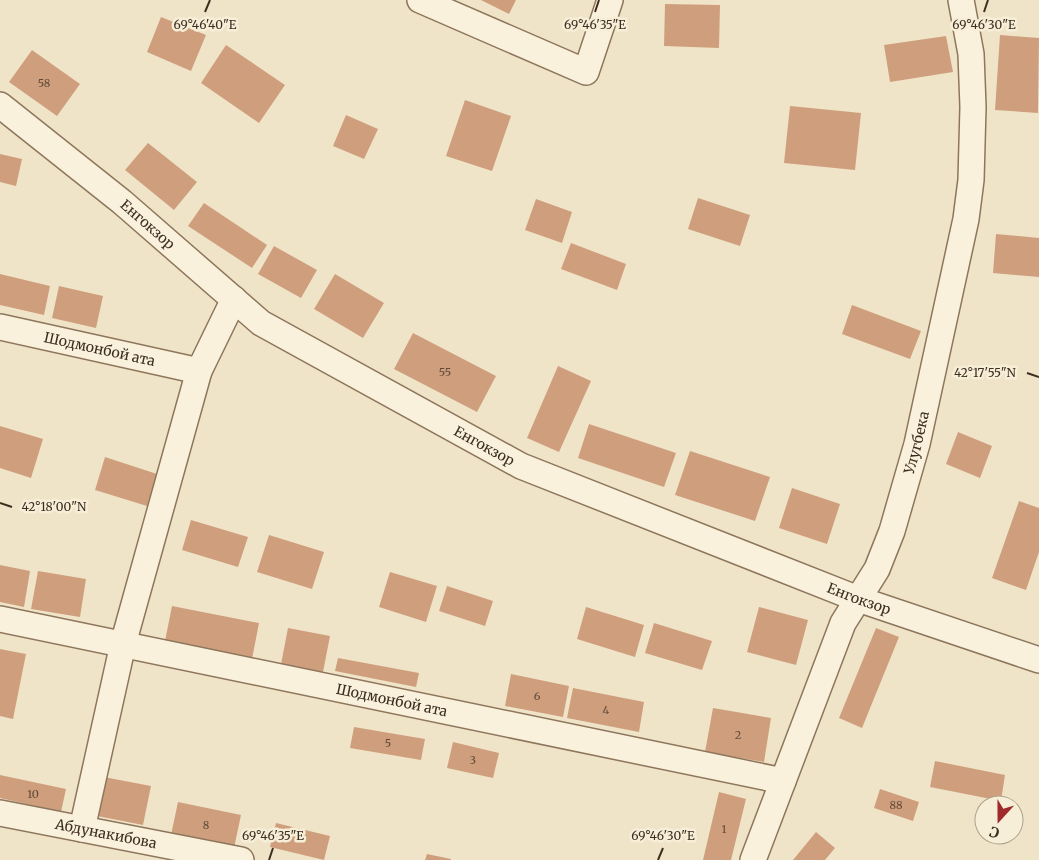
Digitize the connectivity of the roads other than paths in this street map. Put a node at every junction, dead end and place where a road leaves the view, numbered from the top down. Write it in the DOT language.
graph roads {
  1 [pos="420,0"];
  2 [pos="610,0"];
  3 [pos="961,0"];
  4 [pos="0,105"];
  5 [pos="234,299"];
  6 [pos="0,327"];
  7 [pos="199,371"];
  8 [pos="858,599"];
  9 [pos="0,619"];
  10 [pos="123,644"];
  11 [pos="1039,660"];
  12 [pos="783,781"];
  13 [pos="0,814"];
  14 [pos="82,829"];
  15 [pos="241,860"];
  16 [pos="753,860"];
  1 -- 2 [label="street"];
  3 -- 8 [label="street, Улугбека"];
  4 -- 5 [label="street, Енгокзор"];
  5 -- 7 [label="street"];
  5 -- 8 [label="street, Енгокзор"];
  6 -- 7 [label="street, Шодмонбой ата"];
  7 -- 10 [label="street"];
  8 -- 11 [label="street, Енгокзор"];
  8 -- 12 [label="street, Улугбека"];
  9 -- 10 [label="street, Шодмонбой ата"];
  10 -- 12 [label="street, Шодмонбой ата"];
  10 -- 14 [label="street"];
  12 -- 16 [label="street, Улугбека"];
  13 -- 14 [label="street, Абдунакибова"];
  14 -- 15 [label="street, Абдунакибова"];
}
